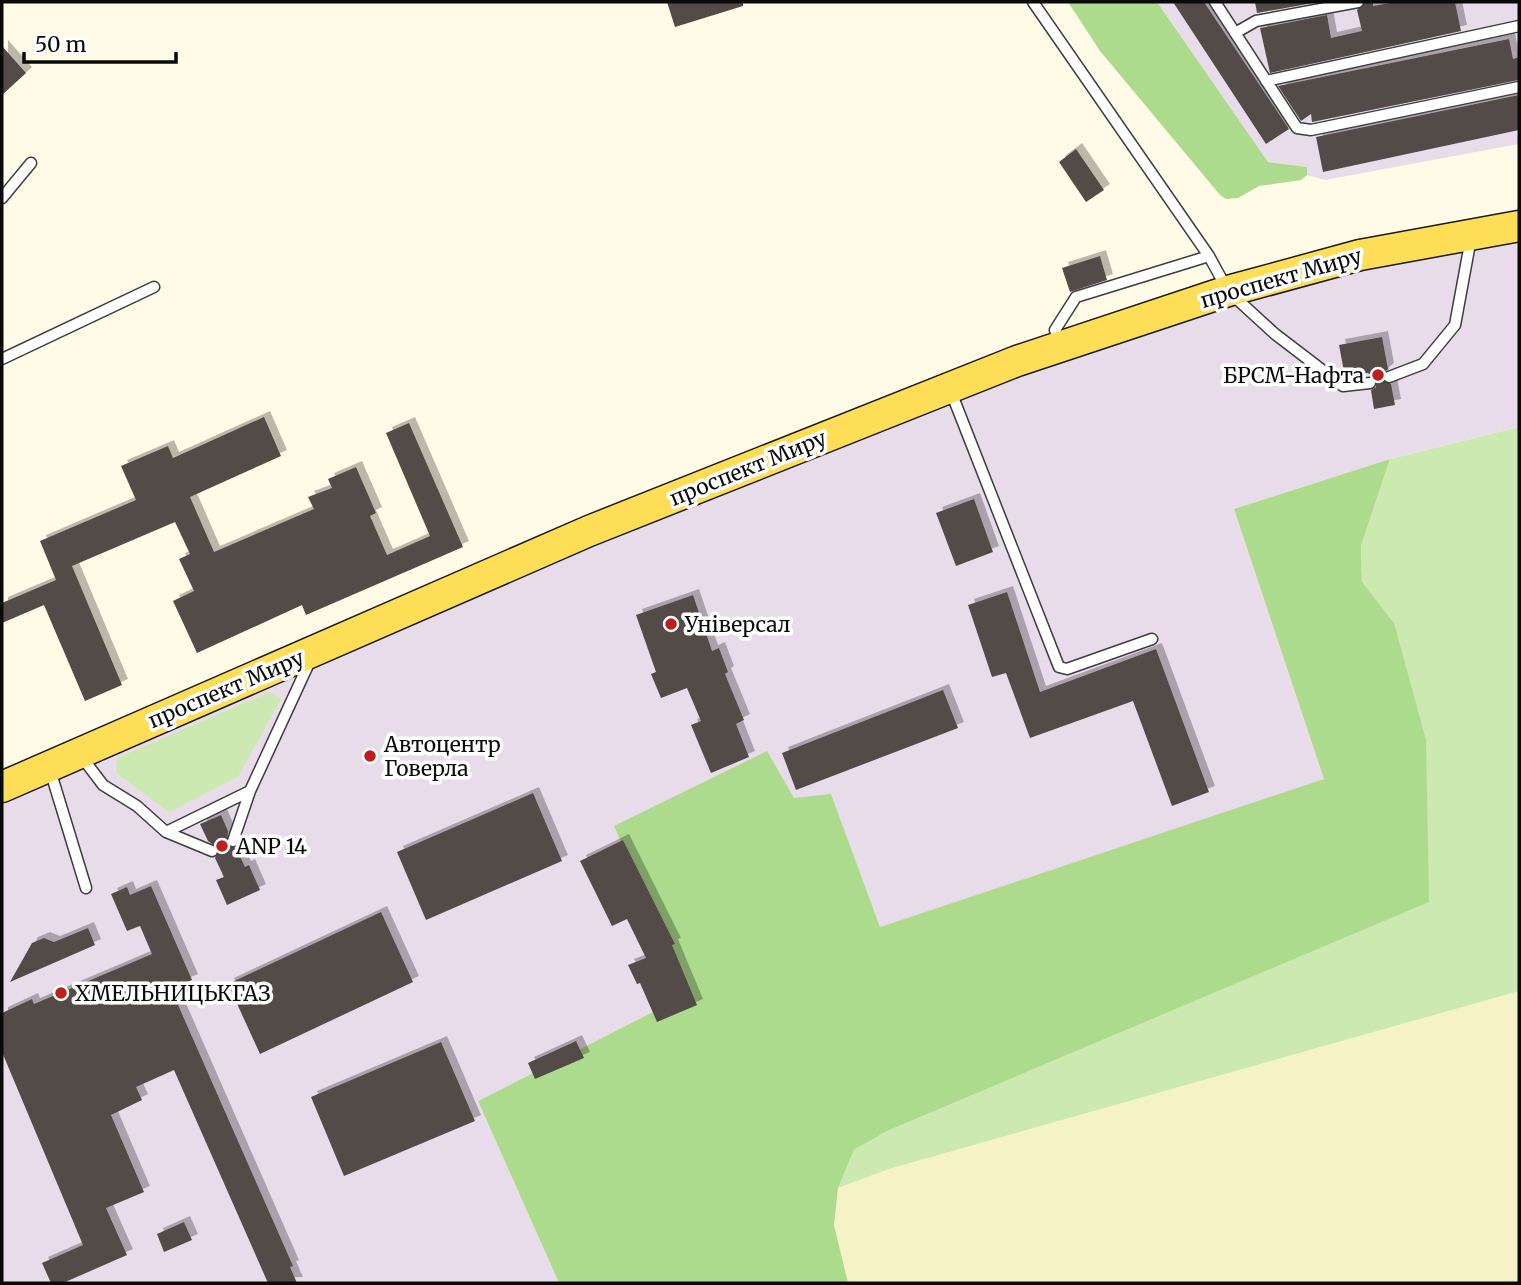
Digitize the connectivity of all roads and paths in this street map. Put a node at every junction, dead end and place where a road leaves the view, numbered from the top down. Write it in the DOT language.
graph roads {
  1 [pos="1033,2"];
  2 [pos="1215,2"];
  3 [pos="1358,2"];
  4 [pos="1519,26"];
  5 [pos="1235,33"];
  6 [pos="1266,81"];
  7 [pos="1519,87"];
  8 [pos="31,163"];
  9 [pos="2,198"];
  10 [pos="1519,226"];
  11 [pos="1472,235"];
  12 [pos="1209,256"];
  13 [pos="154,287"];
  14 [pos="1228,291"];
  15 [pos="1060,346"];
  16 [pos="2,359"];
  17 [pos="1389,377"];
  18 [pos="1370,383"];
  19 [pos="950,388"];
  20 [pos="1152,639"];
  21 [pos="314,651"];
  22 [pos="79,753"];
  23 [pos="48,766"];
  24 [pos="2,787"];
  25 [pos="250,791"];
  26 [pos="166,832"];
  27 [pos="233,841"];
  28 [pos="212,851"];
  29 [pos="86,888"];
  1 -- 12 [label="lane"];
  2 -- 5 [label="lane"];
  3 -- 5 [label="lane"];
  4 -- 6 [label="lane"];
  5 -- 6 [label="lane"];
  6 -- 7 [label="lane"];
  8 -- 9 [label="lane"];
  10 -- 11 [label="main road, проспект Миру"];
  11 -- 14 [label="main road, проспект Миру"];
  11 -- 17 [label="lane"];
  12 -- 14 [label="lane"];
  12 -- 15 [label="lane"];
  13 -- 16 [label="lane"];
  14 -- 15 [label="main road, проспект Миру"];
  14 -- 18 [label="lane"];
  15 -- 19 [label="main road, проспект Миру"];
  19 -- 20 [label="lane"];
  19 -- 21 [label="main road, проспект Миру"];
  21 -- 22 [label="main road, проспект Миру"];
  21 -- 25 [label="lane"];
  22 -- 23 [label="main road, проспект Миру"];
  22 -- 26 [label="lane"];
  23 -- 24 [label="main road, проспект Миру"];
  23 -- 29 [label="lane"];
  25 -- 26 [label="lane"];
  25 -- 27 [label="lane"];
  26 -- 28 [label="lane"];
}
